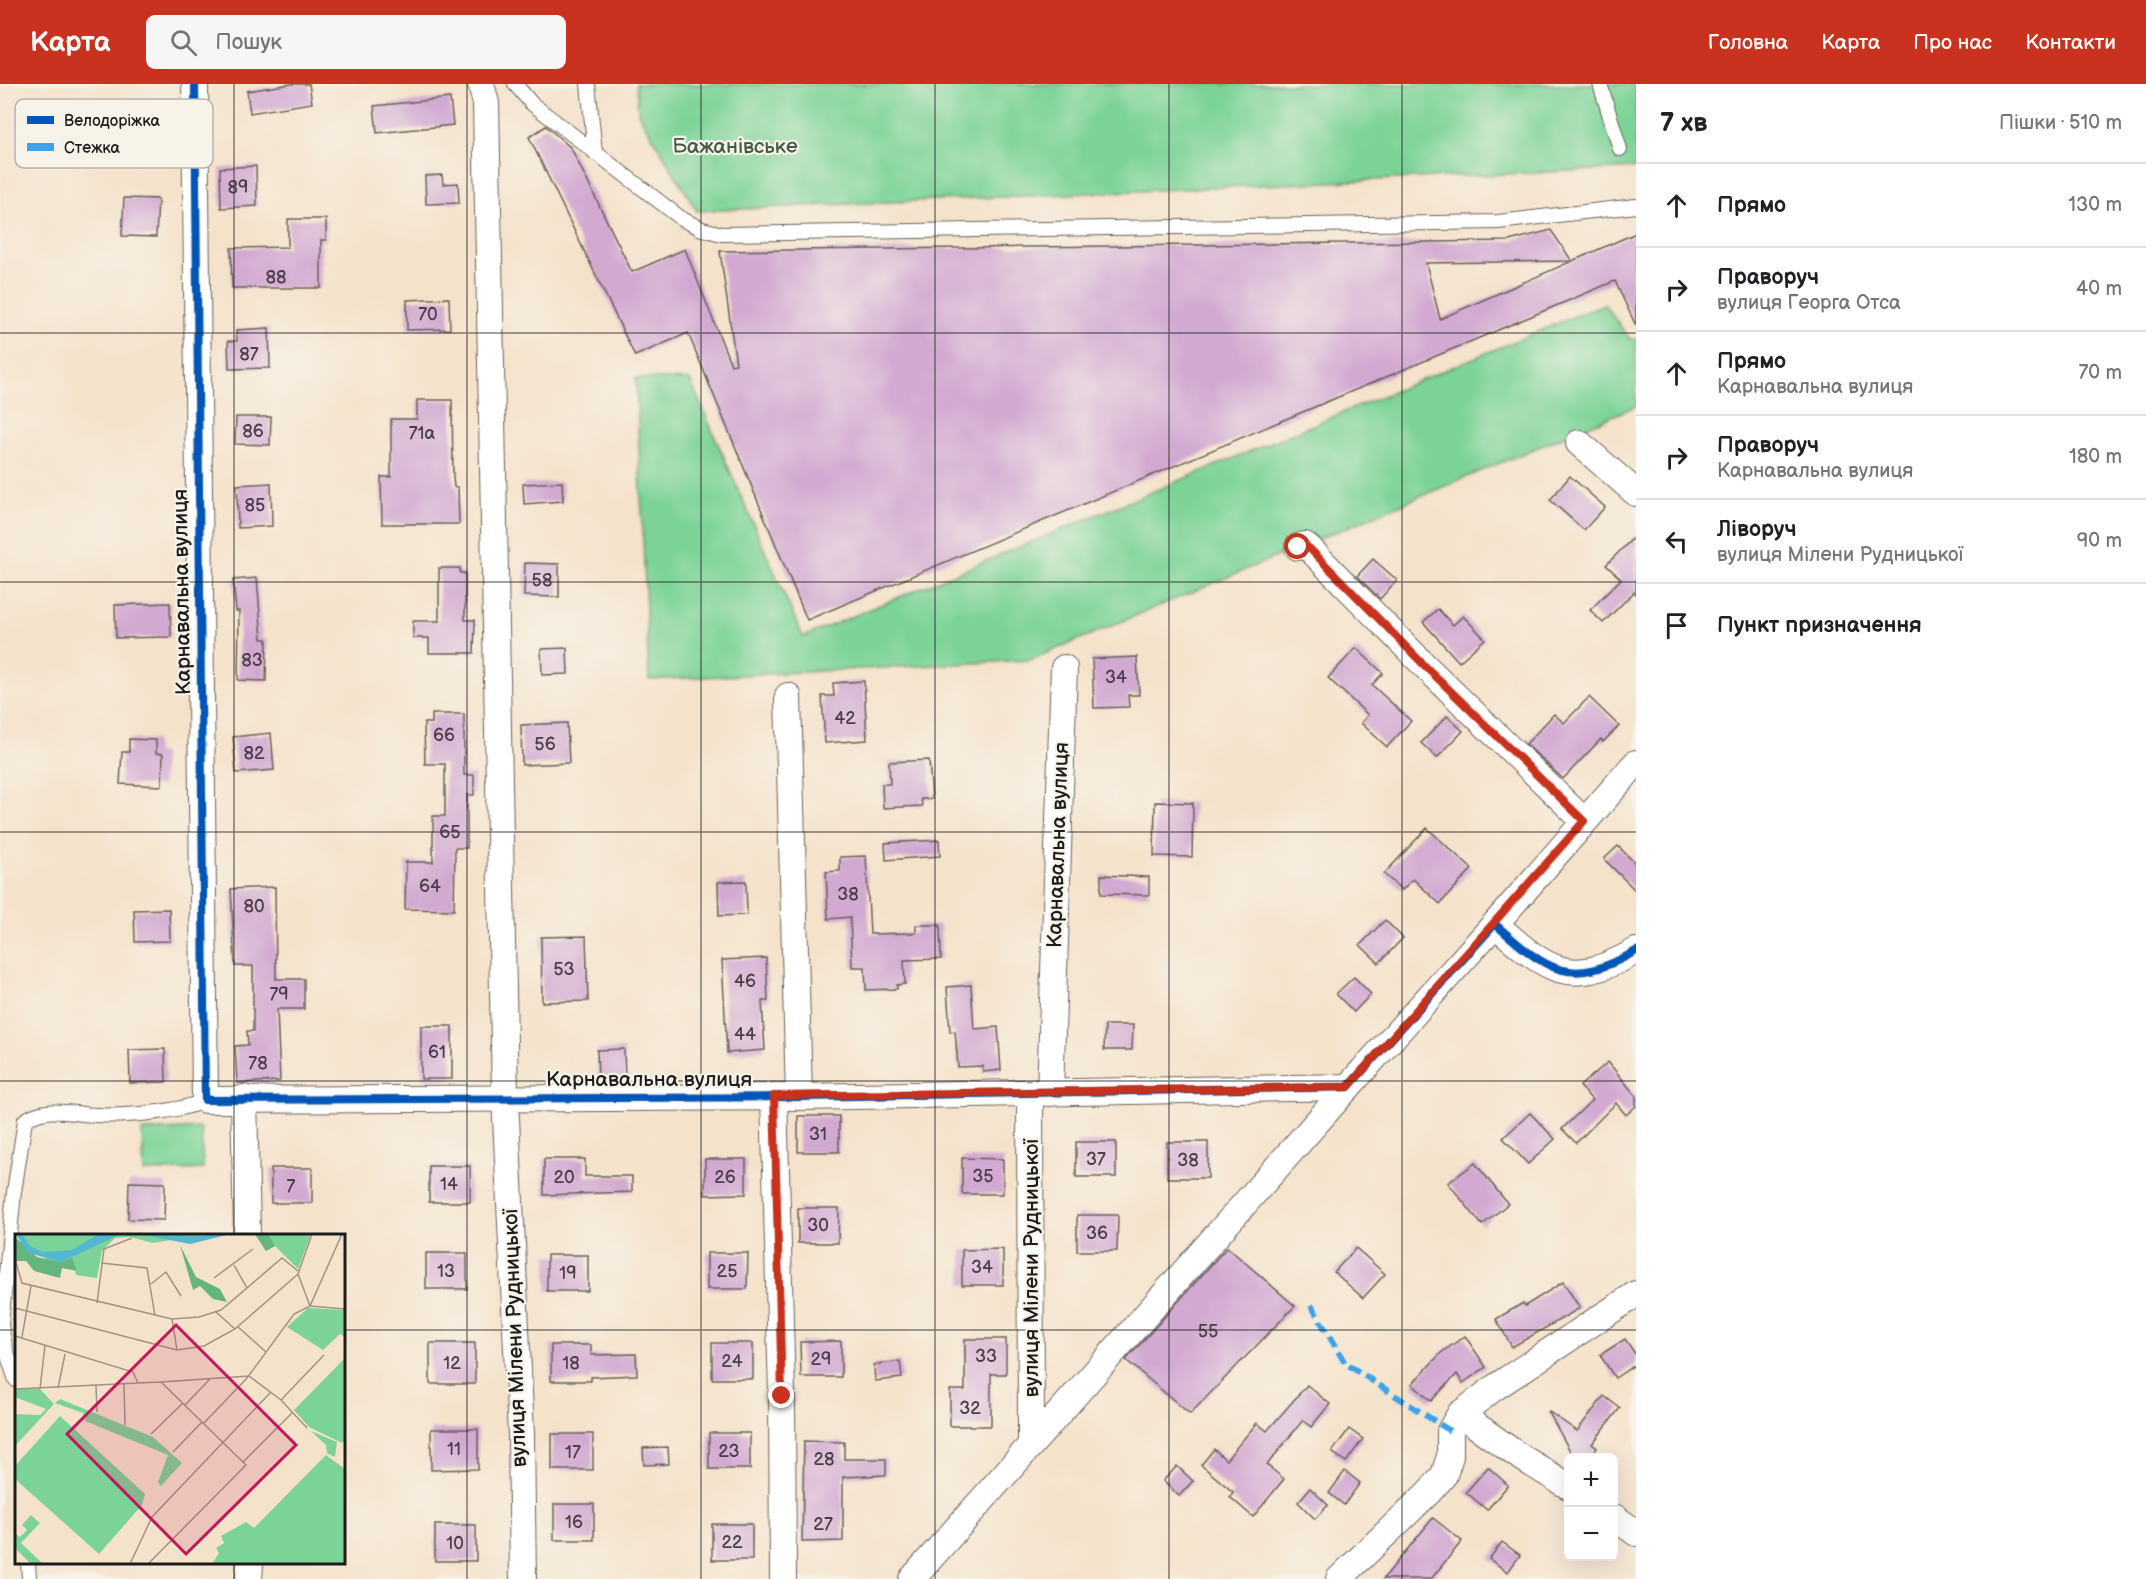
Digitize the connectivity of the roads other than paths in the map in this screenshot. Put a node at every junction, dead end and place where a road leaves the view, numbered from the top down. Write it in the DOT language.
graph roads {
  1 [pos="195,84"];
  2 [pos="481,84"];
  3 [pos="515,84"];
  4 [pos="588,84"];
  5 [pos="1600,84"];
  6 [pos="195,99"];
  7 [pos="1620,148"];
  8 [pos="595,153"];
  9 [pos="196,168"];
  10 [pos="1636,206"];
  11 [pos="1579,443"];
  12 [pos="1636,493"];
  13 [pos="1298,547"];
  14 [pos="1064,668"];
  15 [pos="788,696"];
  16 [pos="1636,763"];
  17 [pos="1584,821"];
  18 [pos="1495,924"];
  19 [pos="1636,951"];
  20 [pos="1348,1087"];
  21 [pos="1040,1093"];
  22 [pos="505,1097"];
  23 [pos="786,1097"];
  24 [pos="244,1098"];
  25 [pos="205,1100"];
  26 [pos="247,1234"];
  27 [pos="1636,1294"];
  28 [pos="15,1377"];
  29 [pos="1460,1414"];
  30 [pos="1031,1443"];
  31 [pos="1564,1483"];
  32 [pos="1618,1520"];
  33 [pos="1636,1533"];
  34 [pos="28,1564"];
  35 [pos="250,1564"];
  36 [pos="30,1579"];
  37 [pos="249,1579"];
  38 [pos="523,1579"];
  39 [pos="783,1579"];
  40 [pos="912,1579"];
  41 [pos="1339,1579"];
  1 -- 6 [label="street, Карнавальна вулиця"];
  2 -- 22 [label="street"];
  3 -- 8 [label="lane"];
  4 -- 8 [label="lane"];
  5 -- 7 [label="lane"];
  8 -- 10 [label="lane"];
  9 -- 25 [label="street, Карнавальна вулиця"];
  11 -- 12 [label="street"];
  13 -- 17 [label="street"];
  14 -- 21 [label="street, Карнавальна вулиця"];
  15 -- 23 [label="street"];
  16 -- 17 [label="street"];
  17 -- 18 [label="street"];
  18 -- 19 [label="street"];
  18 -- 20 [label="street"];
  20 -- 21 [label="street, Карнавальна вулиця"];
  20 -- 30 [label="street"];
  21 -- 23 [label="street, Карнавальна вулиця"];
  21 -- 30 [label="street, вулиця Мілени Рудницької"];
  22 -- 23 [label="street, Карнавальна вулиця"];
  22 -- 24 [label="street, Карнавальна вулиця"];
  22 -- 38 [label="street, вулиця Мілени Рудницької"];
  23 -- 39 [label="street"];
  24 -- 25 [label="street, Карнавальна вулиця"];
  24 -- 26 [label="street"];
  25 -- 28 [label="lane"];
  27 -- 29 [label="street"];
  29 -- 31 [label="street"];
  29 -- 41 [label="street"];
  30 -- 40 [label="street"];
  32 -- 33 [label="street"];
  34 -- 36 [label="lane"];
  35 -- 37 [label="street"];
}
